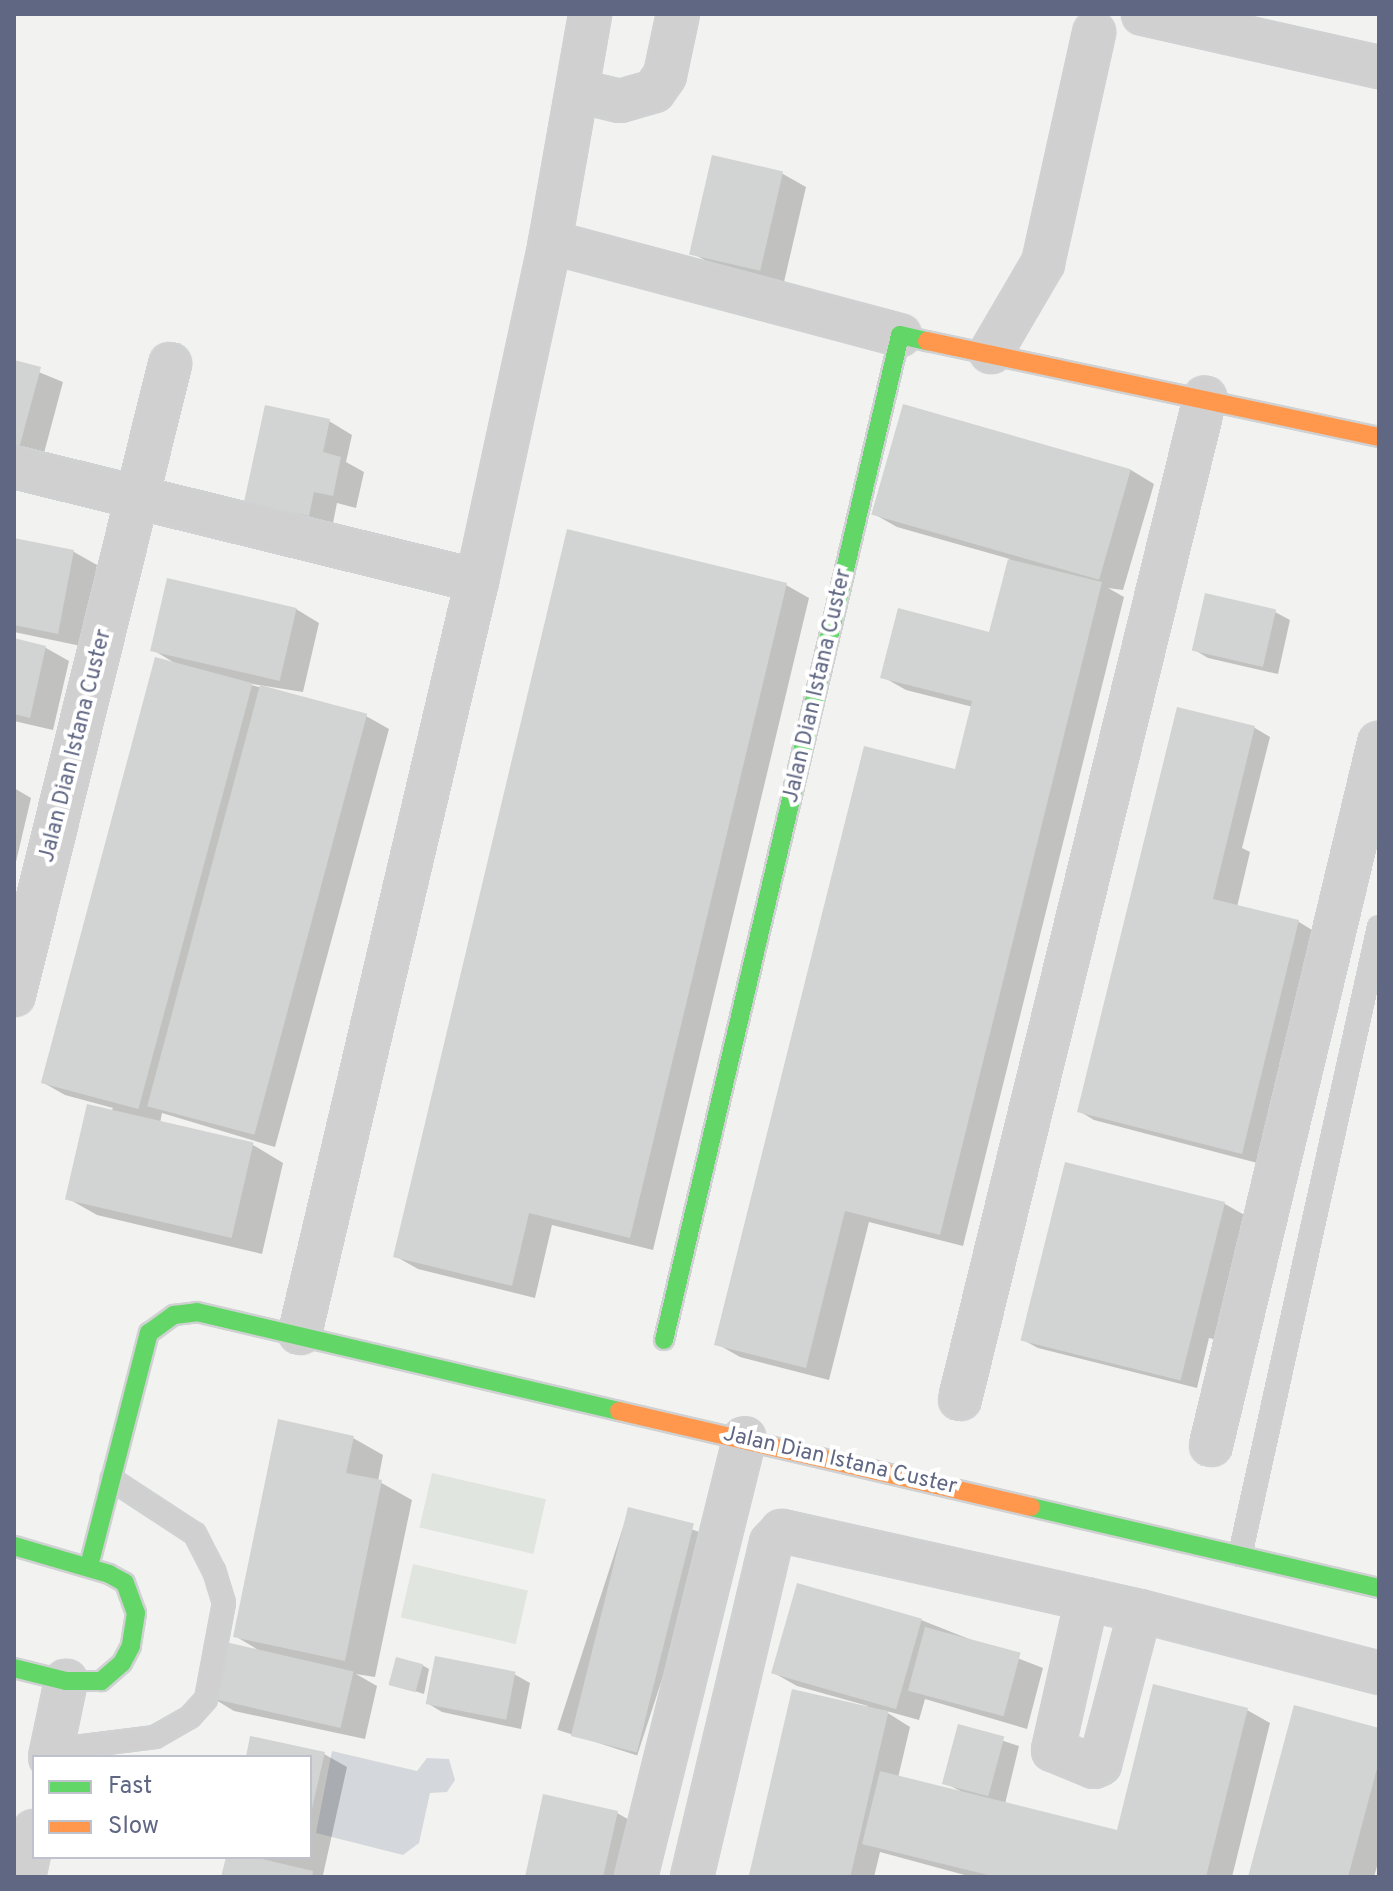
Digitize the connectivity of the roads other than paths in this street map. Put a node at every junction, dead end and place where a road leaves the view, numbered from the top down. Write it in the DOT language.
graph roads {
  1 [pos="590,14"];
  2 [pos="678,14"];
  3 [pos="1143,14"];
  4 [pos="1292,32"];
  5 [pos="1094,33"];
  6 [pos="1379,67"];
  7 [pos="578,91"];
  8 [pos="550,242"];
  9 [pos="900,335"];
  10 [pos="991,352"];
  11 [pos="170,364"];
  12 [pos="1205,398"];
  13 [pos="1379,437"];
  14 [pos="14,467"];
  15 [pos="138,496"];
  16 [pos="477,581"];
  17 [pos="1379,743"];
  18 [pos="1379,927"];
  19 [pos="14,995"];
  20 [pos="300,1333"];
  21 [pos="664,1340"];
  22 [pos="960,1399"];
  23 [pos="745,1438"];
  24 [pos="1211,1445"];
  25 [pos="111,1479"];
  26 [pos="14,1546"];
  27 [pos="1240,1555"];
  28 [pos="89,1566"];
  29 [pos="1379,1588"];
  30 [pos="1087,1599"];
  31 [pos="1140,1611"];
  32 [pos="14,1668"];
  33 [pos="1379,1673"];
  34 [pos="66,1681"];
  35 [pos="1063,1704"];
  36 [pos="1113,1715"];
  37 [pos="50,1754"];
  38 [pos="32,1840"];
  39 [pos="24,1877"];
  40 [pos="636,1877"];
  41 [pos="692,1877"];
  1 -- 7 [label="street"];
  2 -- 7 [label="street"];
  3 -- 4 [label="street"];
  4 -- 6 [label="street"];
  5 -- 10 [label="street"];
  7 -- 8 [label="street"];
  8 -- 9 [label="street"];
  8 -- 16 [label="street"];
  9 -- 10 [label="street"];
  9 -- 21 [label="street, Jalan Dian Istana Custer"];
  10 -- 12 [label="street"];
  11 -- 15 [label="street, Jalan Dian Istana Custer"];
  12 -- 13 [label="street"];
  12 -- 22 [label="street"];
  14 -- 15 [label="street"];
  15 -- 16 [label="street"];
  15 -- 19 [label="street, Jalan Dian Istana Custer"];
  16 -- 20 [label="street"];
  17 -- 24 [label="street"];
  18 -- 27 [label="lane"];
  20 -- 23 [label="street, Jalan Dian Istana Custer"];
  20 -- 25 [label="street, Jalan Dian Istana Custer"];
  23 -- 27 [label="street, Jalan Dian Istana Custer"];
  23 -- 40 [label="street"];
  25 -- 28 [label="street, Jalan Dian Istana Custer"];
  25 -- 37 [label="lane"];
  26 -- 28 [label="street"];
  27 -- 29 [label="street, Jalan Dian Istana Custer"];
  28 -- 34 [label="street"];
  30 -- 31 [label="street"];
  30 -- 35 [label="street"];
  30 -- 41 [label="street"];
  31 -- 33 [label="street"];
  31 -- 36 [label="street"];
  32 -- 34 [label="street"];
  34 -- 37 [label="street"];
  35 -- 36 [label="street"];
  35 -- 36 [label="street"];
  38 -- 39 [label="street"];
}
